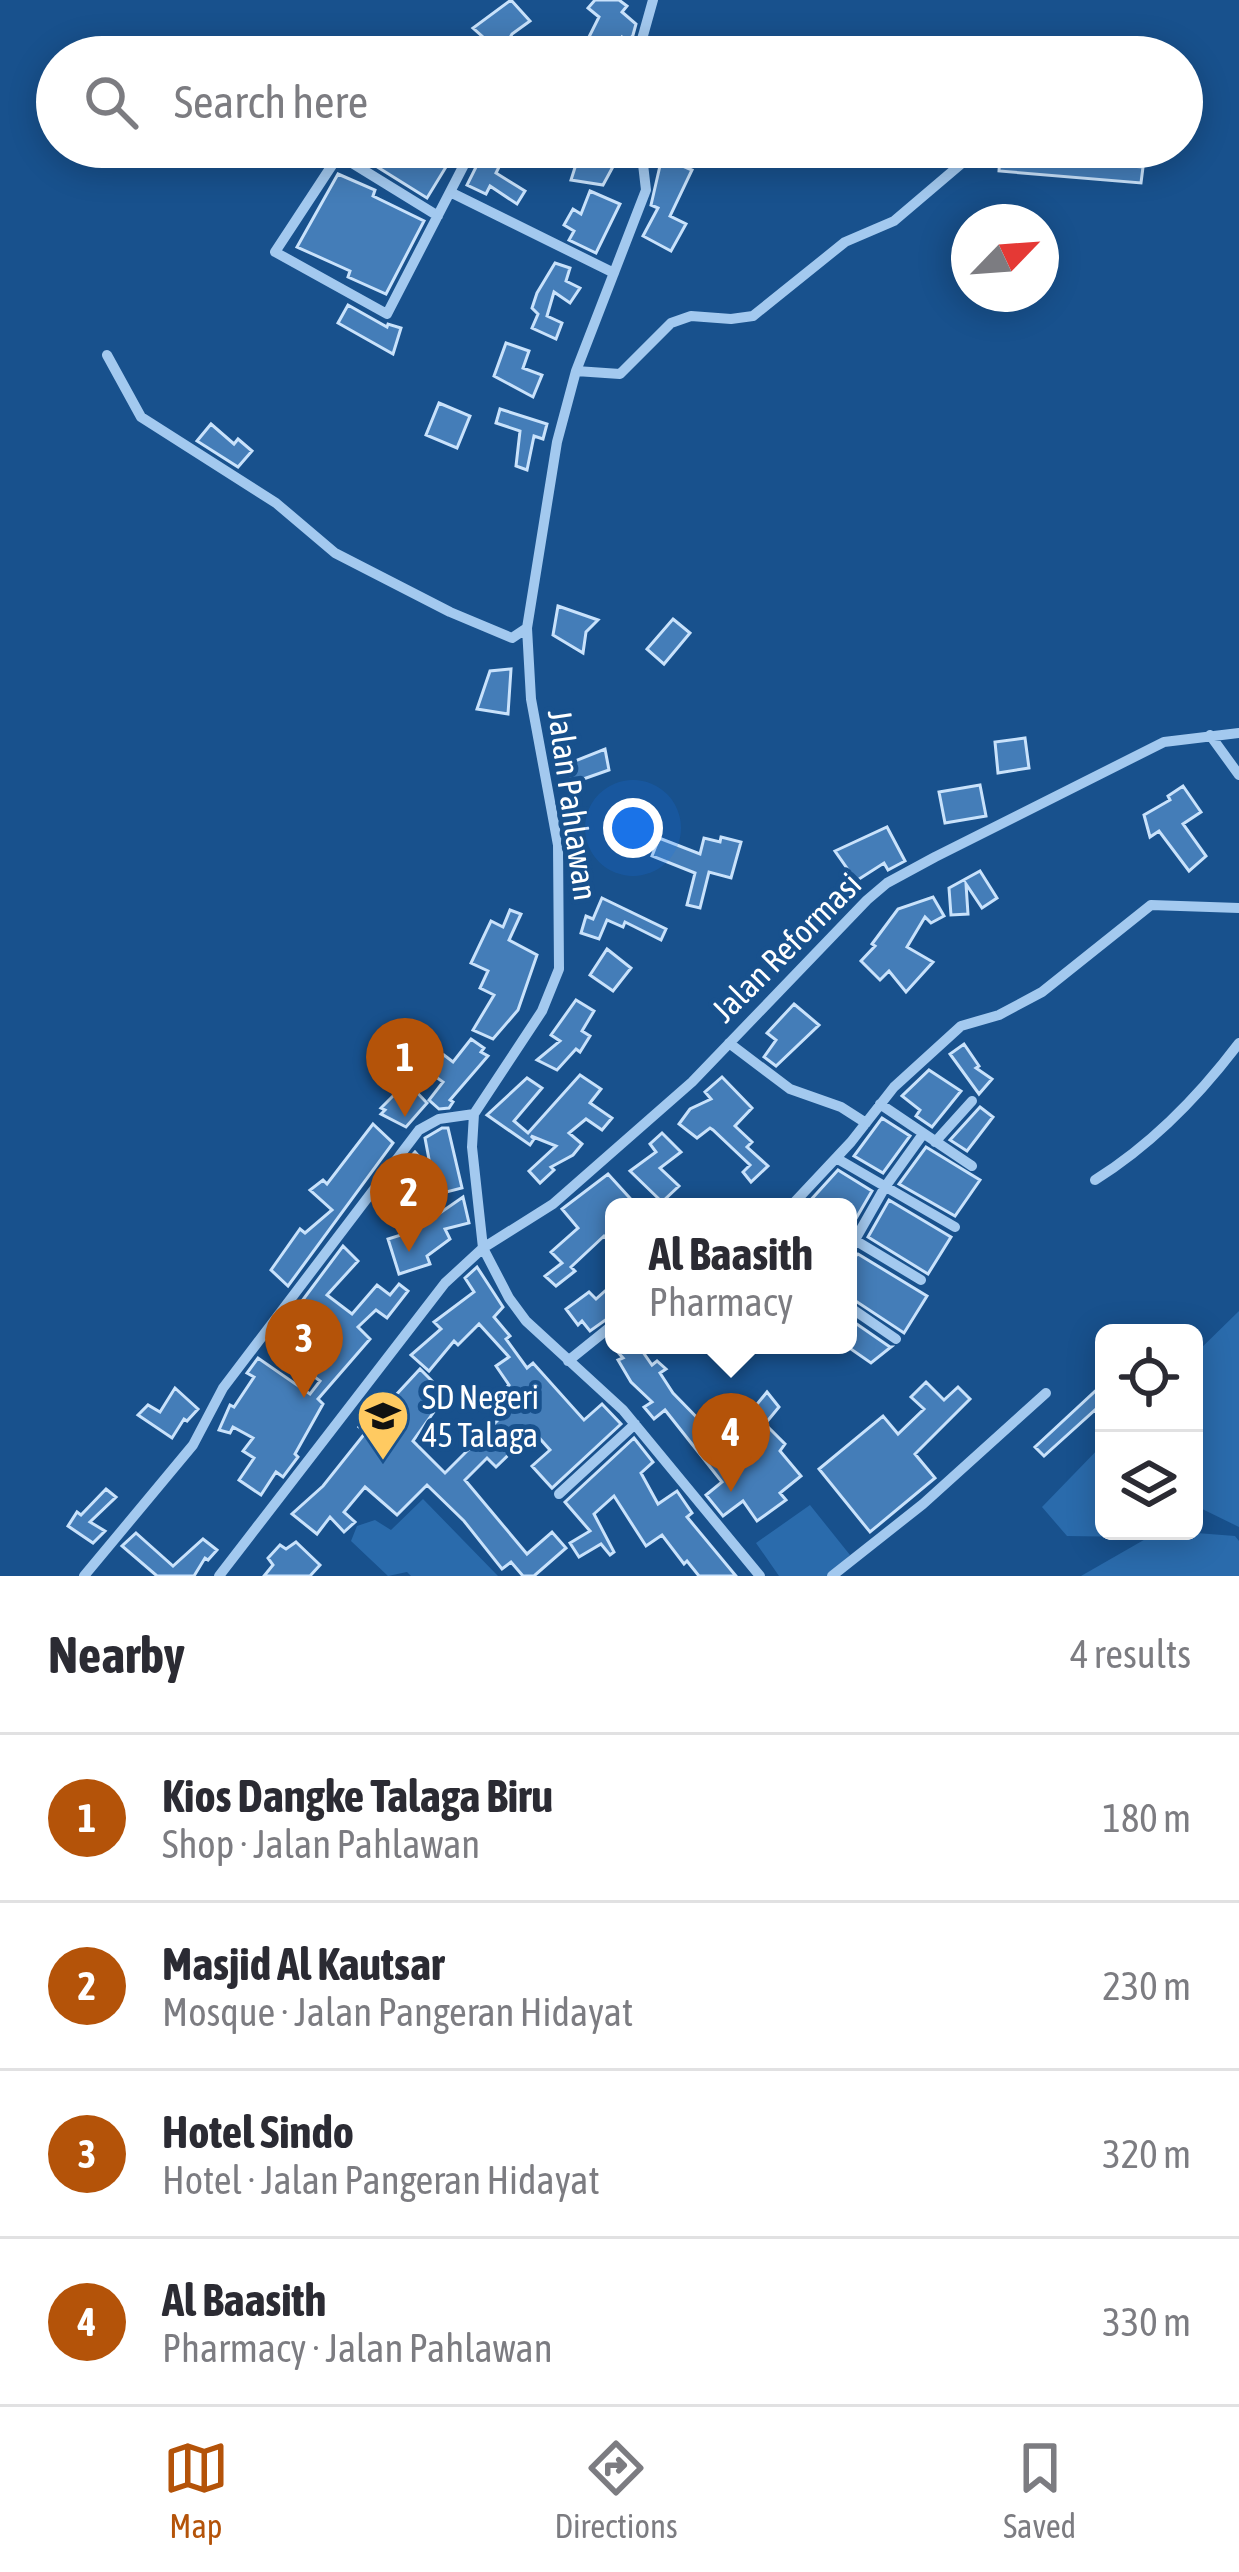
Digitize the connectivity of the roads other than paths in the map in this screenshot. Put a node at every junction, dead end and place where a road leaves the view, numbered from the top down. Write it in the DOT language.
graph roads {
  1 [pos="653,0"];
  2 [pos="643,36"];
  3 [pos="331,168"];
  4 [pos="367,168"];
  5 [pos="462,168"];
  6 [pos="643,168"];
  7 [pos="956,168"];
  8 [pos="450,192"];
  9 [pos="437,216"];
  10 [pos="614,273"];
  11 [pos="106,355"];
  12 [pos="576,371"];
  13 [pos="527,628"];
  14 [pos="1239,734"];
  15 [pos="1210,735"];
  16 [pos="1239,776"];
  17 [pos="1239,908"];
  18 [pos="729,1042"];
  19 [pos="1239,1043"];
  20 [pos="972,1101"];
  21 [pos="880,1104"];
  22 [pos="474,1114"];
  23 [pos="866,1123"];
  24 [pos="923,1133"];
  25 [pos="935,1142"];
  26 [pos="836,1158"];
  27 [pos="972,1166"];
  28 [pos="1095,1180"];
  29 [pos="885,1187"];
  30 [pos="798,1198"];
  31 [pos="955,1227"];
  32 [pos="857,1232"];
  33 [pos="857,1247"];
  34 [pos="483,1248"];
  35 [pos="921,1280"];
  36 [pos="857,1312"];
  37 [pos="605,1331"];
  38 [pos="896,1339"];
  39 [pos="568,1361"];
  40 [pos="1046,1394"];
  41 [pos="635,1424"];
  42 [pos="559,1494"];
  43 [pos="84,1576"];
  44 [pos="219,1576"];
  45 [pos="760,1576"];
  46 [pos="832,1576"];
  1 -- 2 [label="street"];
  3 -- 9 [label="street"];
  4 -- 9 [label="street"];
  5 -- 8 [label="street"];
  6 -- 10 [label="street, Jalan Pahlawan"];
  7 -- 12 [label="street"];
  8 -- 9 [label="street"];
  8 -- 10 [label="street"];
  10 -- 12 [label="street, Jalan Pahlawan"];
  11 -- 13 [label="street"];
  12 -- 13 [label="street, Jalan Pahlawan"];
  13 -- 22 [label="street, Jalan Pahlawan"];
  14 -- 15 [label="street, Jalan Reformasi"];
  15 -- 16 [label="street"];
  15 -- 18 [label="street, Jalan Reformasi"];
  17 -- 21 [label="street"];
  18 -- 23 [label="street"];
  18 -- 34 [label="street, Jalan Reformasi"];
  19 -- 28 [label="street"];
  20 -- 25 [label="street"];
  21 -- 23 [label="street"];
  21 -- 24 [label="street"];
  22 -- 34 [label="street"];
  22 -- 43 [label="street"];
  23 -- 26 [label="street"];
  24 -- 25 [label="street"];
  24 -- 29 [label="street"];
  25 -- 27 [label="street"];
  26 -- 29 [label="street"];
  26 -- 30 [label="street"];
  29 -- 31 [label="street"];
  29 -- 32 [label="street"];
  33 -- 35 [label="street"];
  34 -- 39 [label="street"];
  34 -- 44 [label="street, Jalan Reformasi"];
  36 -- 38 [label="street"];
  37 -- 39 [label="street"];
  39 -- 41 [label="street"];
  40 -- 46 [label="street"];
  41 -- 42 [label="street"];
  41 -- 45 [label="street"];
}
